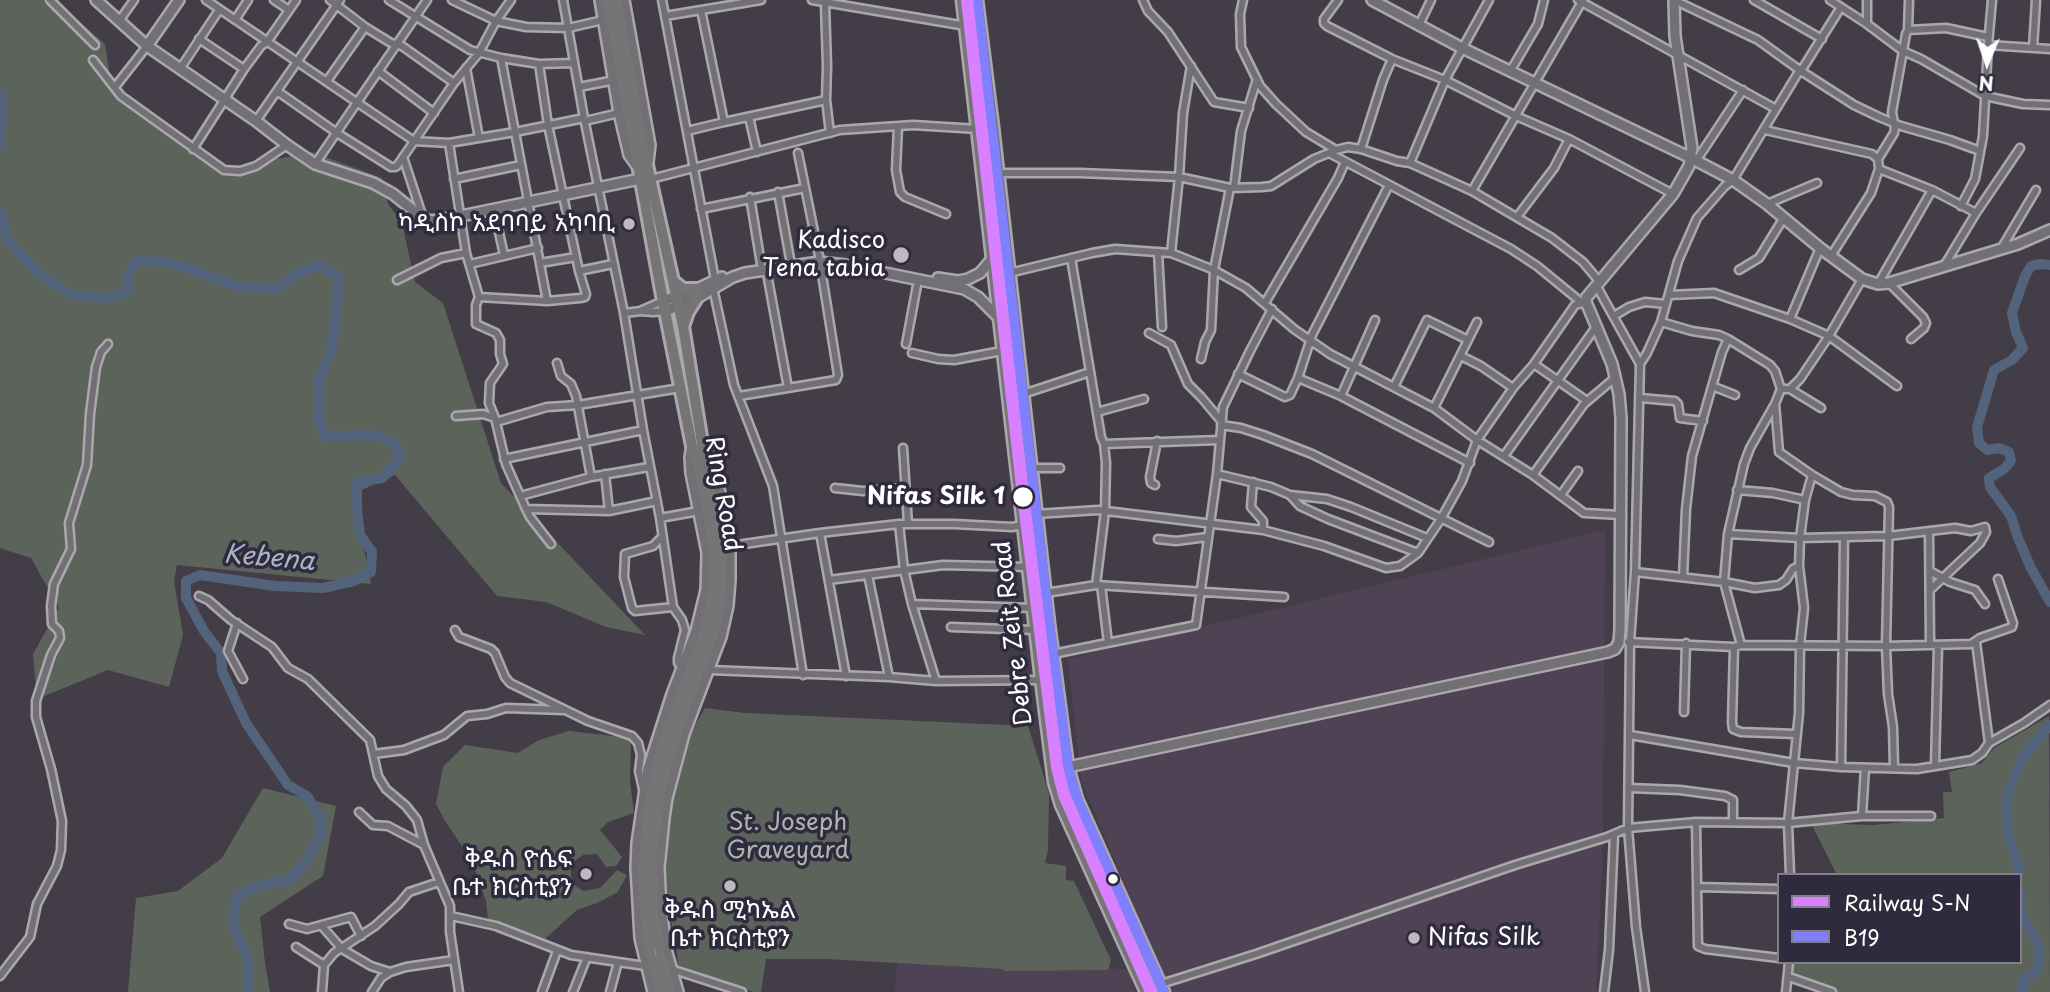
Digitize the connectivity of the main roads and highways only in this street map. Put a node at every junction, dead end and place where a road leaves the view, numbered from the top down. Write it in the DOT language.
graph roads {
  1 [pos="608,0"];
  2 [pos="616,0"];
  3 [pos="962,0"];
  4 [pos="977,0"];
  5 [pos="642,165"];
  6 [pos="645,179"];
  7 [pos="673,281"];
  8 [pos="683,326"];
  9 [pos="698,445"];
  10 [pos="1163,988"];
  11 [pos="661,992"];
  12 [pos="670,992"];
  13 [pos="1146,992"];
  1 -- 5 [label="highway, Ring Road"];
  2 -- 5 [label="highway, Ring Road"];
  3 -- 13 [label="main road, Debre Zeit Road"];
  4 -- 10 [label="main road, Debre Zeit Road"];
  5 -- 6 [label="highway, Ring Road"];
  6 -- 7 [label="highway, Ring Road"];
  6 -- 9 [label="highway, Ring Road"];
  7 -- 8 [label="highway, Ring Road"];
  7 -- 8 [label="highway"];
  8 -- 9 [label="highway, Ring Road"];
  9 -- 11 [label="highway, Ring Road"];
  9 -- 12 [label="highway, Ring Road"];
}
